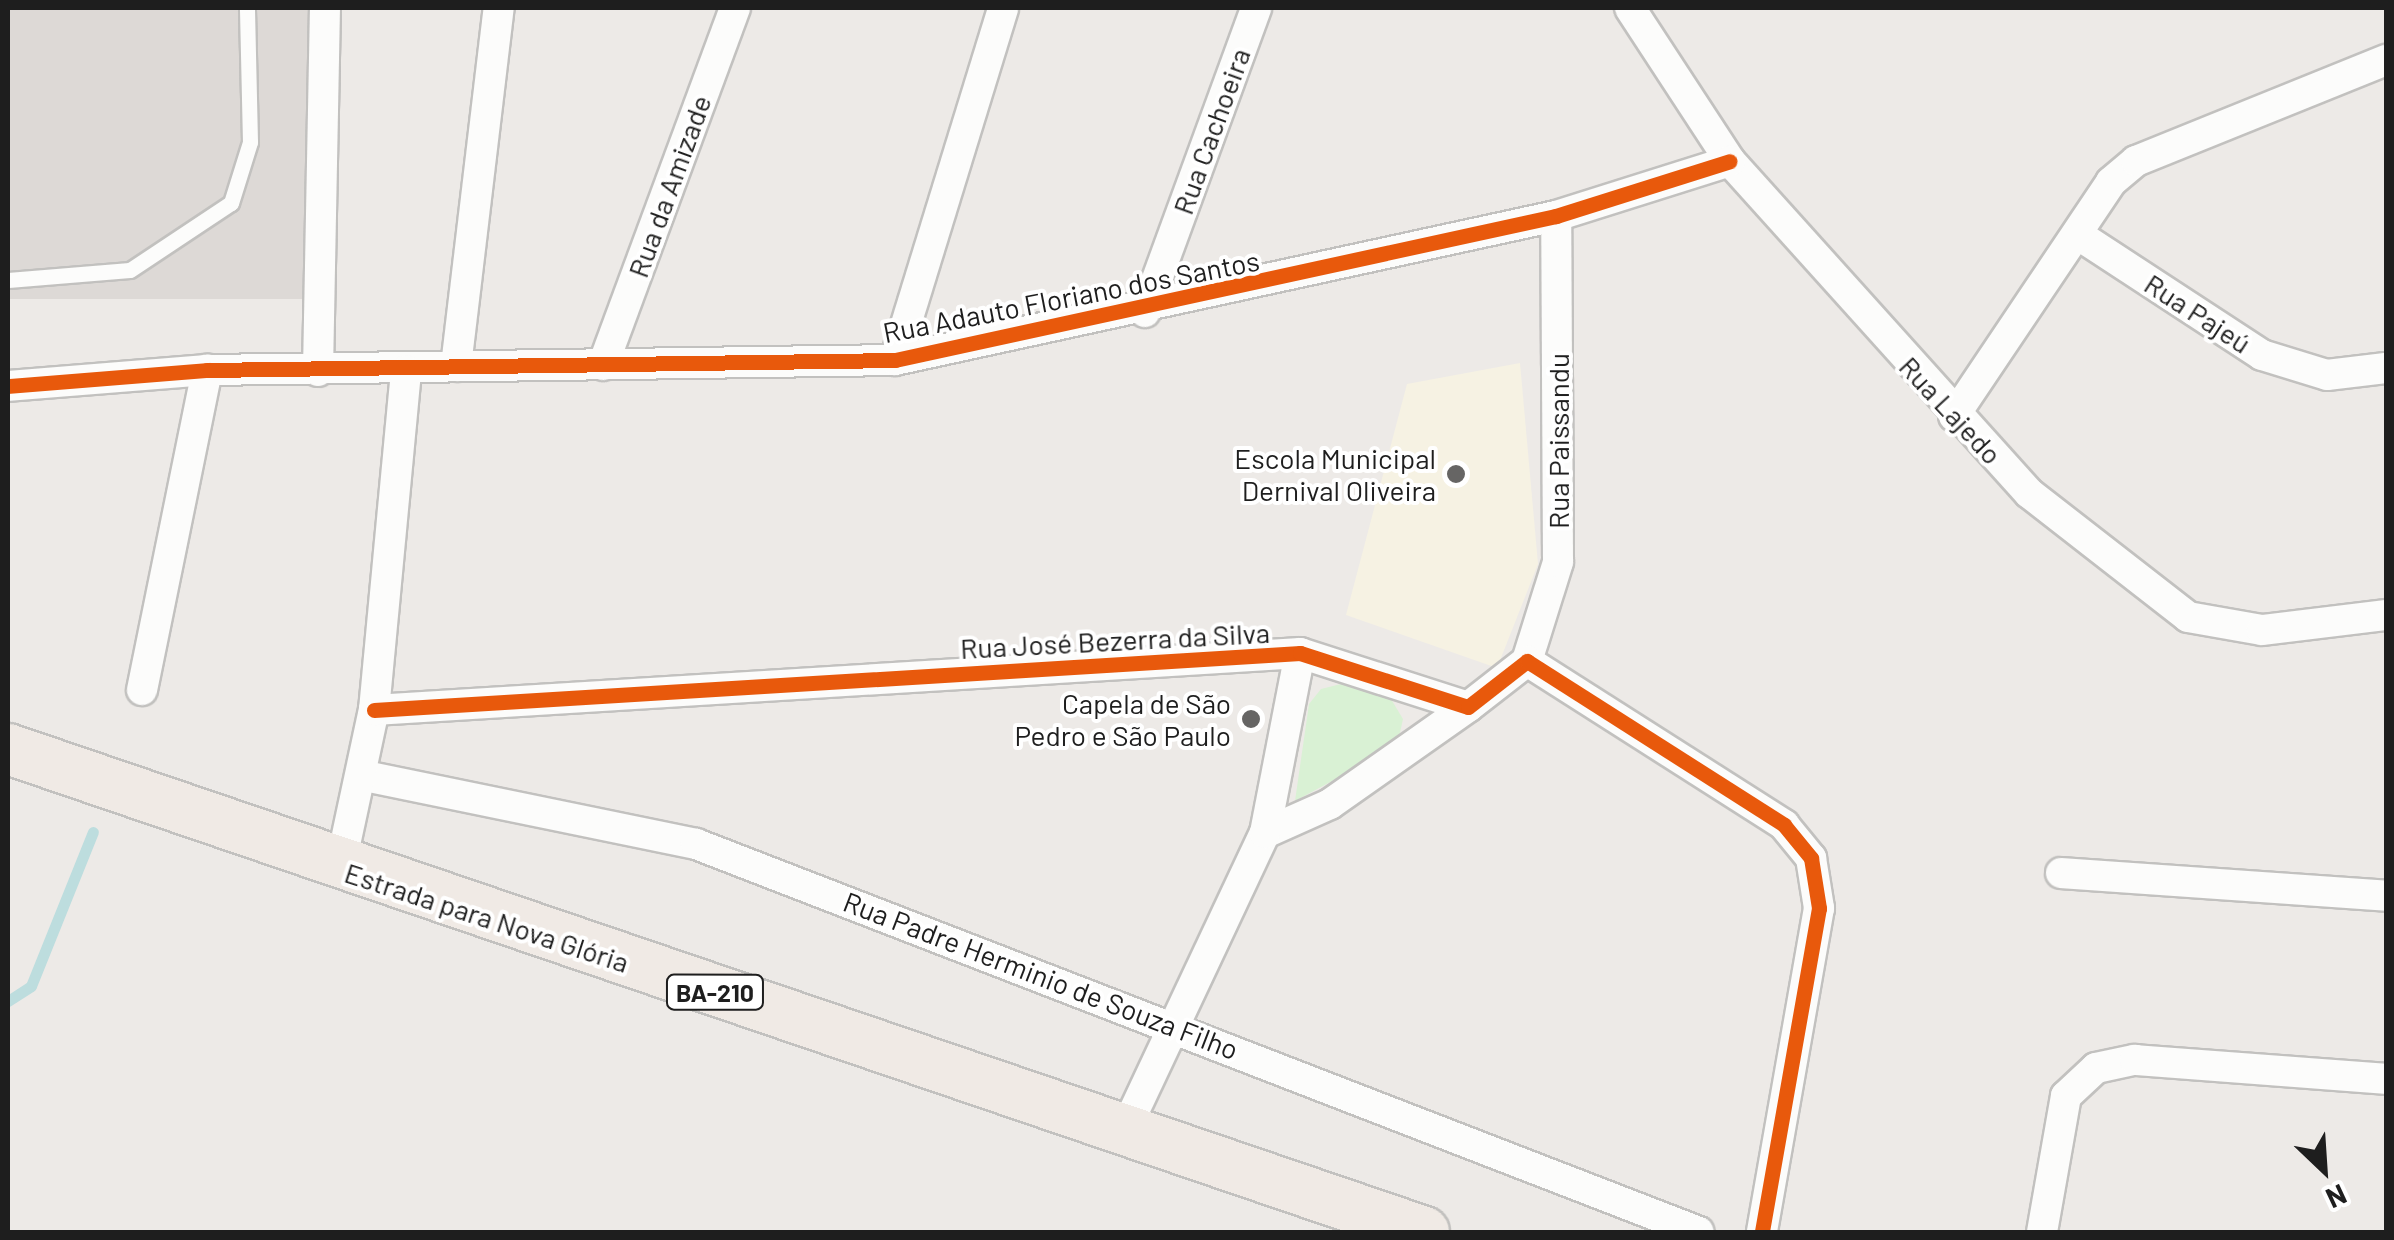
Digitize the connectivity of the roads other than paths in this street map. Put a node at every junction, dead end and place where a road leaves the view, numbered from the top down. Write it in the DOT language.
graph roads {
  1 [pos="248,8"];
  2 [pos="325,8"];
  3 [pos="499,8"];
  4 [pos="735,8"];
  5 [pos="1003,8"];
  6 [pos="1256,8"];
  7 [pos="1630,8"];
  8 [pos="2386,60"];
  9 [pos="1730,161"];
  10 [pos="1556,216"];
  11 [pos="2077,234"];
  12 [pos="8,280"];
  13 [pos="1145,312"];
  14 [pos="895,360"];
  15 [pos="603,365"];
  16 [pos="456,366"];
  17 [pos="2386,368"];
  18 [pos="207,370"];
  19 [pos="318,371"];
  20 [pos="406,371"];
  21 [pos="8,386"];
  22 [pos="1954,416"];
  23 [pos="2386,615"];
  24 [pos="1300,653"];
  25 [pos="1526,661"];
  26 [pos="142,690"];
  27 [pos="1468,707"];
  28 [pos="374,710"];
  29 [pos="8,748"];
  30 [pos="365,776"];
  31 [pos="1266,833"];
  32 [pos="340,868"];
  33 [pos="2061,872"];
  34 [pos="2386,896"];
  35 [pos="1171,1023"];
  36 [pos="2386,1079"];
  37 [pos="1126,1128"];
  38 [pos="1424,1232"];
  39 [pos="1699,1232"];
  40 [pos="1762,1232"];
  41 [pos="2042,1232"];
  1 -- 12 [label="lane"];
  2 -- 19 [label="street"];
  3 -- 16 [label="street"];
  4 -- 15 [label="street, Rua da Amizade"];
  5 -- 14 [label="street"];
  6 -- 13 [label="street, Rua Cachoeira"];
  7 -- 9 [label="street, Rua Lajedo"];
  8 -- 11 [label="street"];
  9 -- 10 [label="street, Rua Adauto Floriano dos Santos"];
  9 -- 22 [label="street, Rua Lajedo"];
  10 -- 13 [label="street, Rua Adauto Floriano dos Santos"];
  10 -- 25 [label="street, Rua Paissandu"];
  11 -- 17 [label="street, Rua Pajeú"];
  11 -- 22 [label="street"];
  13 -- 14 [label="street, Rua Adauto Floriano dos Santos"];
  14 -- 15 [label="street, Rua Adauto Floriano dos Santos"];
  15 -- 16 [label="street, Rua Adauto Floriano dos Santos"];
  16 -- 20 [label="street, Rua Adauto Floriano dos Santos"];
  18 -- 19 [label="street, Rua Adauto Floriano dos Santos"];
  18 -- 21 [label="street, Rua Adauto Floriano dos Santos"];
  18 -- 26 [label="street"];
  19 -- 20 [label="street, Rua Adauto Floriano dos Santos"];
  20 -- 28 [label="street"];
  22 -- 23 [label="street, Rua Lajedo"];
  24 -- 27 [label="street, Rua José Bezerra da Silva"];
  24 -- 28 [label="street, Rua José Bezerra da Silva"];
  24 -- 31 [label="street"];
  25 -- 27 [label="street"];
  25 -- 40 [label="street"];
  27 -- 31 [label="street"];
  28 -- 30 [label="street"];
  29 -- 32 [label="main road, Estrada para Nova Glória / BA-210"];
  30 -- 32 [label="street"];
  30 -- 35 [label="street, Rua Padre Herminio de Souza Filho"];
  31 -- 35 [label="street"];
  32 -- 37 [label="main road, Estrada para Nova Glória / BA-210"];
  33 -- 34 [label="street"];
  35 -- 37 [label="street"];
  35 -- 39 [label="street, Rua Padre Herminio de Souza Filho"];
  36 -- 41 [label="street"];
  37 -- 38 [label="main road, Estrada para Nova Glória / BA-210"];
}
